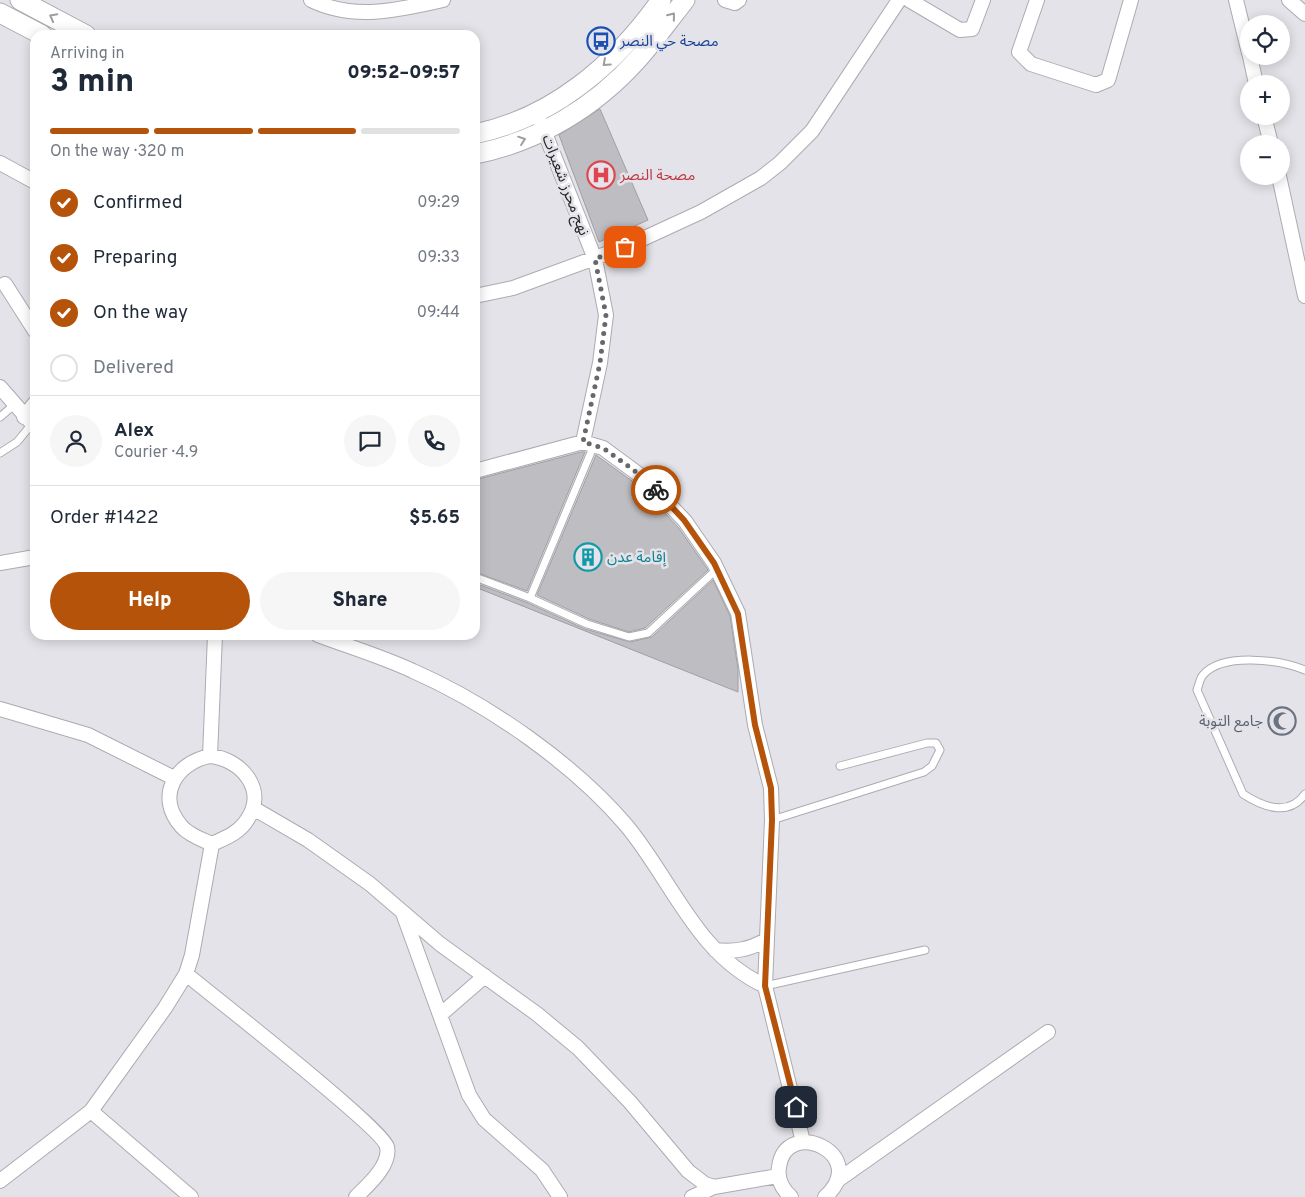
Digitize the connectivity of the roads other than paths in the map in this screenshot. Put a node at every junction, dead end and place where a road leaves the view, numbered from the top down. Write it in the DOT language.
graph roads {
  1 [pos="20,0"];
  2 [pos="311,0"];
  3 [pos="443,0"];
  4 [pos="661,0"];
  5 [pos="685,0"];
  6 [pos="725,0"];
  7 [pos="739,0"];
  8 [pos="899,0"];
  9 [pos="909,0"];
  10 [pos="983,0"];
  11 [pos="1037,0"];
  12 [pos="1131,0"];
  13 [pos="1236,0"];
  14 [pos="1289,0"];
  15 [pos="0,13"];
  16 [pos="1305,14"];
  17 [pos="1240,17"];
  18 [pos="0,23"];
  19 [pos="21,24"];
  20 [pos="32,30"];
  21 [pos="77,30"];
  22 [pos="536,115"];
  23 [pos="480,132"];
  24 [pos="546,132"];
  25 [pos="480,152"];
  26 [pos="0,163"];
  27 [pos="30,179"];
  28 [pos="1281,185"];
  29 [pos="595,259"];
  30 [pos="5,284"];
  31 [pos="480,295"];
  32 [pos="1305,296"];
  33 [pos="30,324"];
  34 [pos="0,387"];
  35 [pos="14,405"];
  36 [pos="0,417"];
  37 [pos="30,423"];
  38 [pos="588,444"];
  39 [pos="0,453"];
  40 [pos="480,470"];
  41 [pos="30,558"];
  42 [pos="0,563"];
  43 [pos="717,569"];
  44 [pos="480,579"];
  45 [pos="530,598"];
  46 [pos="215,640"];
  47 [pos="331,640"];
  48 [pos="1305,670"];
  49 [pos="0,709"];
  50 [pos="210,756"];
  51 [pos="840,766"];
  52 [pos="174,778"];
  53 [pos="1305,794"];
  54 [pos="253,808"];
  55 [pos="772,820"];
  56 [pos="212,844"];
  57 [pos="403,912"];
  58 [pos="766,940"];
  59 [pos="715,950"];
  60 [pos="925,950"];
  61 [pos="186,974"];
  62 [pos="486,976"];
  63 [pos="765,986"];
  64 [pos="440,1015"];
  65 [pos="1048,1032"];
  66 [pos="91,1112"];
  67 [pos="803,1142"];
  68 [pos="778,1176"];
  69 [pos="838,1180"];
  70 [pos="0,1181"];
  71 [pos="714,1187"];
  72 [pos="191,1197"];
  73 [pos="356,1197"];
  74 [pos="560,1197"];
  75 [pos="692,1197"];
  76 [pos="791,1197"];
  77 [pos="825,1197"];
  21 -- 1 [label="main road, one-way"];
  2 -- 3 [label="street"];
  4 -- 22 [label="main road, one-way"];
  24 -- 5 [label="main road, one-way"];
  6 -- 7 [label="street"];
  8 -- 29 [label="street"];
  9 -- 10 [label="street"];
  11 -- 12 [label="street"];
  13 -- 17 [label="street"];
  14 -- 16 [label="street"];
  15 -- 19 [label="main road"];
  18 -- 19 [label="main road"];
  19 -- 20 [label="main road"];
  22 -- 23 [label="main road"];
  22 -- 24 [label="street, نهج محرز شعيرات"];
  25 -- 24 [label="main road, one-way"];
  24 -- 29 [label="street, نهج محرز شعيرات"];
  26 -- 27 [label="street"];
  28 -- 32 [label="street"];
  29 -- 31 [label="street"];
  29 -- 38 [label="street, نهج محرز شعيرات"];
  30 -- 33 [label="street"];
  34 -- 35 [label="street"];
  35 -- 36 [label="lane"];
  35 -- 37 [label="street"];
  37 -- 39 [label="lane"];
  38 -- 40 [label="street"];
  38 -- 43 [label="street"];
  38 -- 45 [label="lane"];
  41 -- 42 [label="street"];
  43 -- 45 [label="lane"];
  43 -- 55 [label="street"];
  44 -- 45 [label="lane"];
  46 -- 50 [label="street"];
  47 -- 59 [label="street"];
  48 -- 53 [label="lane"];
  49 -- 52 [label="street"];
  50 -- 52 [label="street"];
  50 -- 54 [label="street"];
  51 -- 55 [label="lane"];
  52 -- 56 [label="street"];
  54 -- 56 [label="street"];
  54 -- 57 [label="street"];
  55 -- 58 [label="street"];
  56 -- 61 [label="street"];
  57 -- 62 [label="street"];
  57 -- 64 [label="street"];
  58 -- 59 [label="street"];
  58 -- 63 [label="street"];
  59 -- 63 [label="street"];
  60 -- 63 [label="lane"];
  61 -- 66 [label="street"];
  61 -- 73 [label="street"];
  62 -- 64 [label="street"];
  62 -- 71 [label="street"];
  63 -- 67 [label="street"];
  64 -- 74 [label="street"];
  65 -- 69 [label="street"];
  66 -- 70 [label="street"];
  66 -- 72 [label="street"];
  67 -- 68 [label="street"];
  67 -- 69 [label="street"];
  68 -- 71 [label="street"];
  68 -- 76 [label="street"];
  69 -- 77 [label="street"];
  71 -- 75 [label="street"];
}
